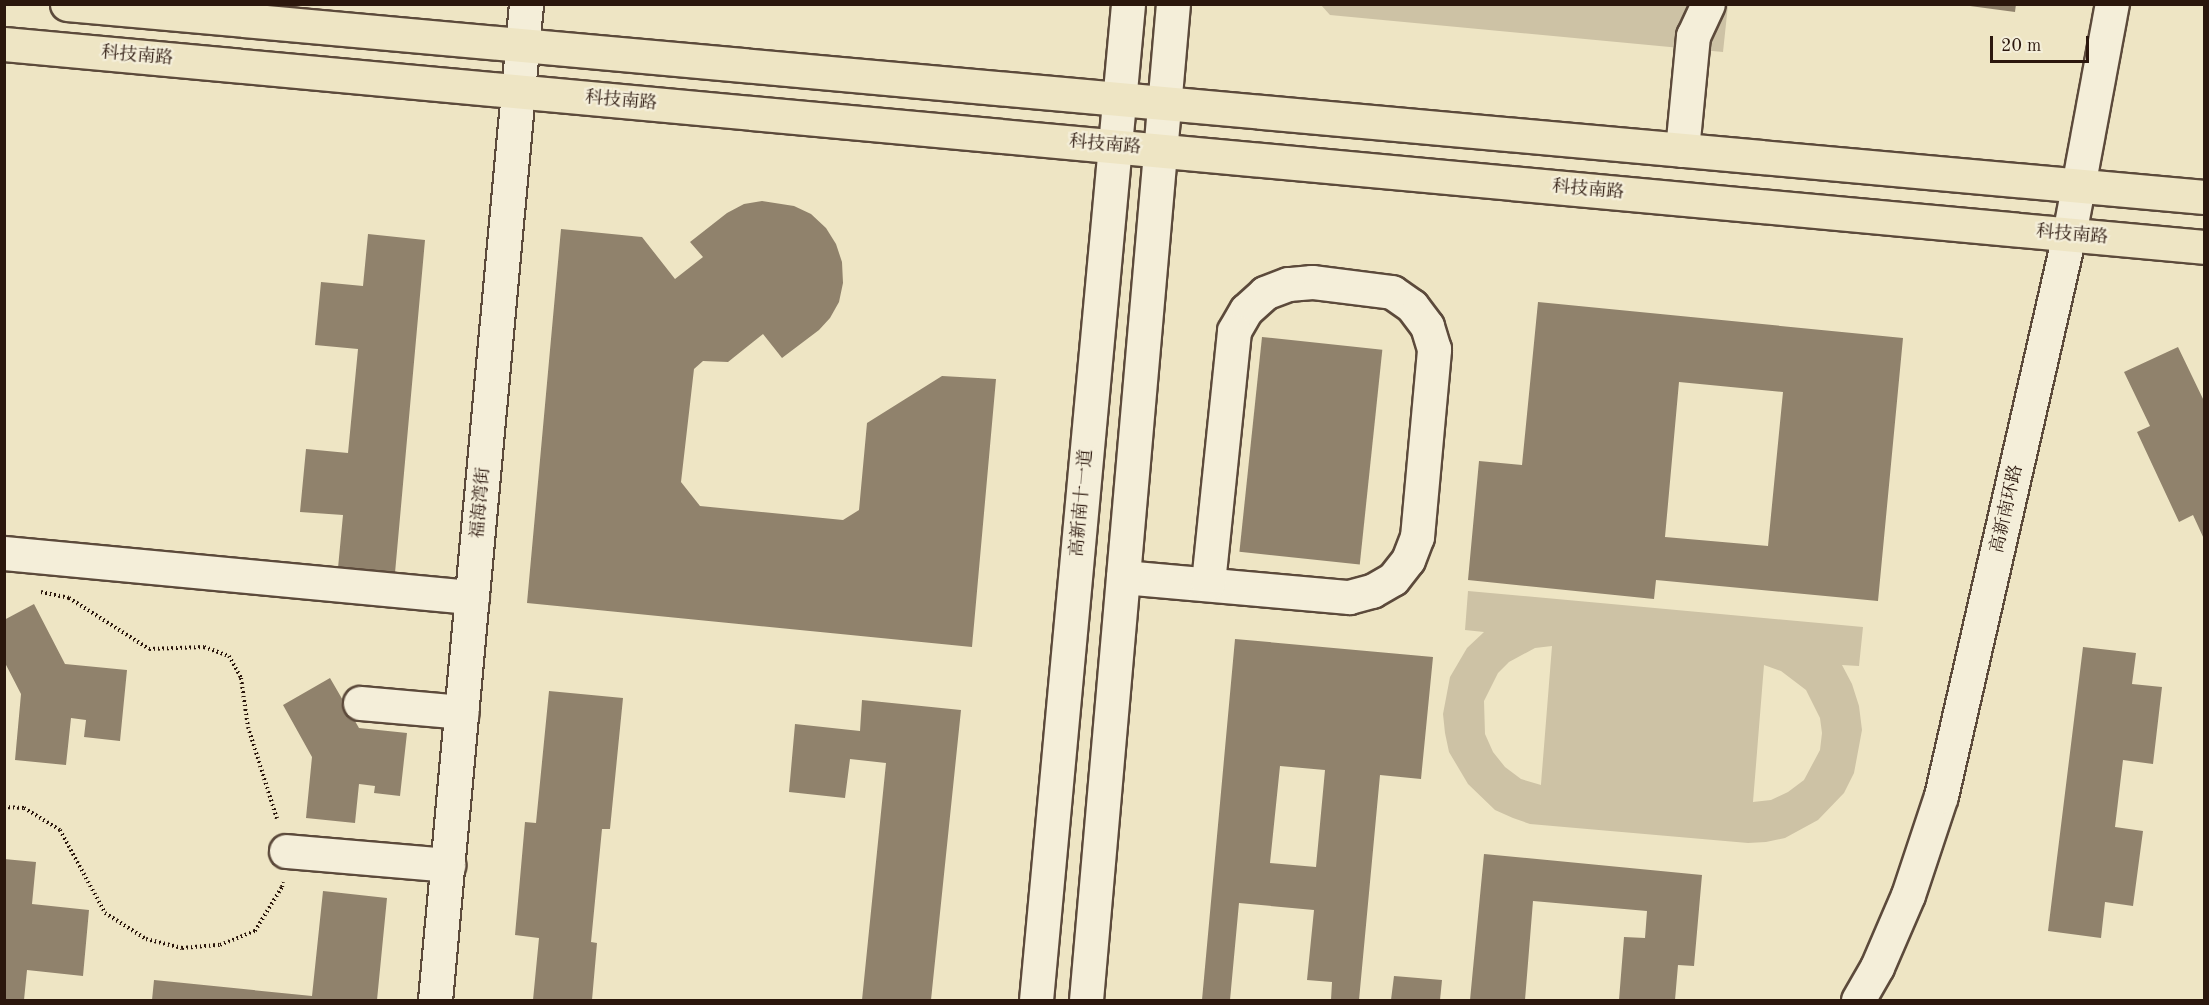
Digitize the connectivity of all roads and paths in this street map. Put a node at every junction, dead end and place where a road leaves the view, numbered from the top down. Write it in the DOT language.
graph roads {
  1 [pos="67,4"];
  2 [pos="526,4"];
  3 [pos="1128,4"];
  4 [pos="1173,4"];
  5 [pos="1708,4"];
  6 [pos="2112,4"];
  7 [pos="1694,20"];
  8 [pos="4,44"];
  9 [pos="522,46"];
  10 [pos="518,91"];
  11 [pos="1119,99"];
  12 [pos="1165,103"];
  13 [pos="1115,146"];
  14 [pos="1682,150"];
  15 [pos="1161,151"];
  16 [pos="2078,186"];
  17 [pos="2205,197"];
  18 [pos="2069,235"];
  19 [pos="2205,247"];
  20 [pos="4,553"];
  21 [pos="1123,578"];
  22 [pos="1208,584"];
  23 [pos="36,591"];
  24 [pos="472,597"];
  25 [pos="360,703"];
  26 [pos="462,712"];
  27 [pos="4,807"];
  28 [pos="286,851"];
  29 [pos="448,865"];
  30 [pos="435,1000"];
  31 [pos="1036,1000"];
  32 [pos="1086,1000"];
  33 [pos="1858,1000"];
  1 -- 9 [label="main road"];
  2 -- 9 [label="street, 福海湾街"];
  3 -- 11 [label="street, 高新南十一道"];
  4 -- 12 [label="street"];
  5 -- 7 [label="street"];
  6 -- 16 [label="street, 高新南环路"];
  7 -- 14 [label="street"];
  8 -- 10 [label="main road, 科技南路"];
  9 -- 10 [label="street, 福海湾街"];
  9 -- 11 [label="main road"];
  10 -- 13 [label="main road, 科技南路"];
  10 -- 24 [label="street, 福海湾街"];
  11 -- 12 [label="main road"];
  11 -- 13 [label="street, 高新南十一道"];
  12 -- 14 [label="main road"];
  12 -- 15 [label="street"];
  13 -- 15 [label="main road, 科技南路"];
  13 -- 31 [label="street, 高新南十一道"];
  14 -- 16 [label="main road"];
  15 -- 18 [label="main road, 科技南路"];
  15 -- 21 [label="street"];
  16 -- 17 [label="main road"];
  16 -- 18 [label="street, 高新南环路"];
  18 -- 19 [label="main road, 科技南路"];
  18 -- 33 [label="street, 高新南环路"];
  20 -- 24 [label="street"];
  21 -- 22 [label="street"];
  21 -- 32 [label="street"];
  22 -- 22 [label="street"];
  23 -- 28 [label="path"];
  24 -- 26 [label="street, 福海湾街"];
  25 -- 26 [label="street"];
  26 -- 29 [label="street, 福海湾街"];
  27 -- 28 [label="path"];
  28 -- 29 [label="street"];
  29 -- 30 [label="street, 福海湾街"];
}
